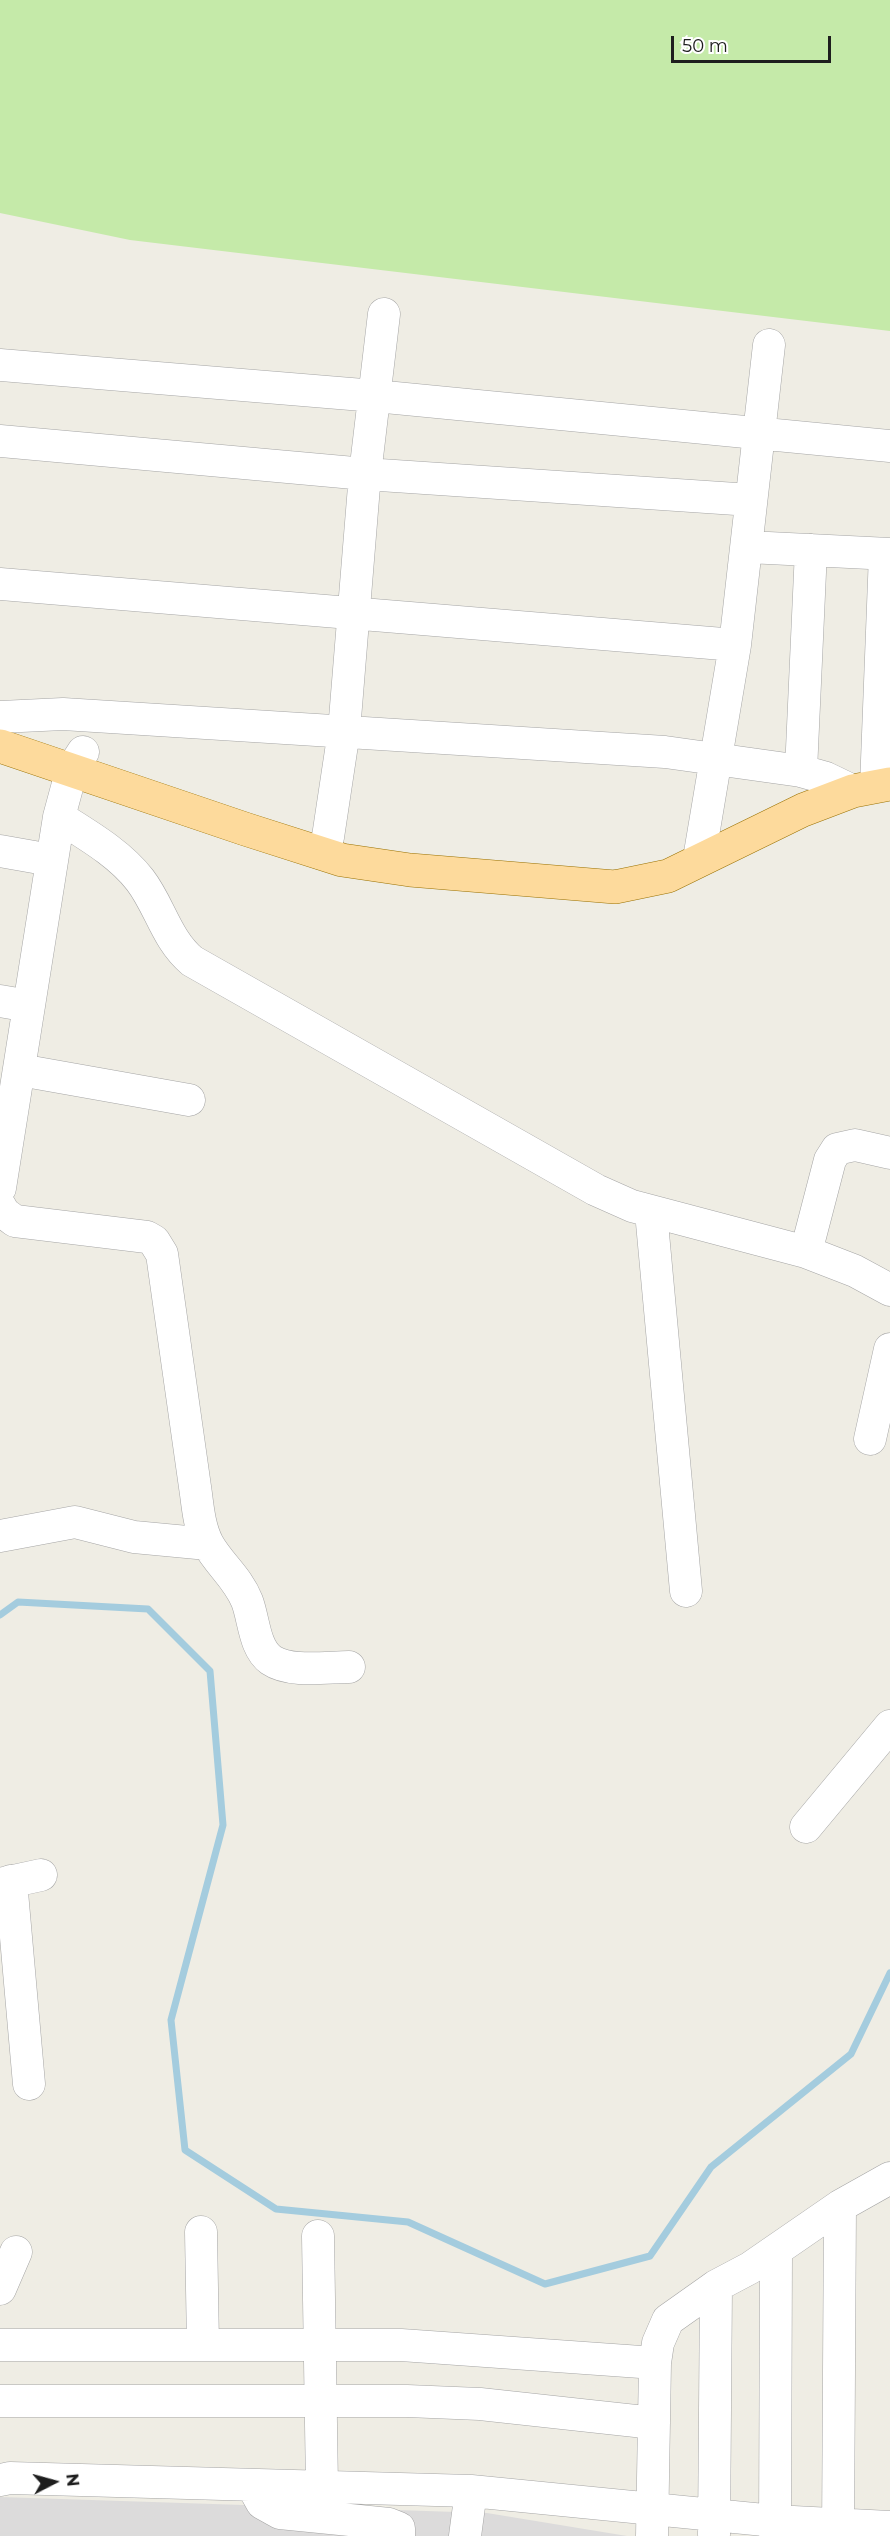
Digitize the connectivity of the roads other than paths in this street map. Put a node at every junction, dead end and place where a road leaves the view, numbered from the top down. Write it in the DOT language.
graph roads {
  1 [pos="384,314"];
  2 [pos="769,345"];
  3 [pos="0,365"];
  4 [pos="375,396"];
  5 [pos="759,434"];
  6 [pos="0,441"];
  7 [pos="890,446"];
  8 [pos="365,474"];
  9 [pos="751,500"];
  10 [pos="748,547"];
  11 [pos="811,550"];
  12 [pos="887,554"];
  13 [pos="0,584"];
  14 [pos="353,613"];
  15 [pos="735,645"];
  16 [pos="0,717"];
  17 [pos="0,723"];
  18 [pos="344,731"];
  19 [pos="0,746"];
  20 [pos="715,760"];
  21 [pos="78,761"];
  22 [pos="801,771"];
  23 [pos="873,787"];
  24 [pos="59,817"];
  25 [pos="324,845"];
  26 [pos="0,851"];
  27 [pos="699,859"];
  28 [pos="51,860"];
  29 [pos="14,1003"];
  30 [pos="20,1070"];
  31 [pos="189,1100"];
  32 [pos="890,1153"];
  33 [pos="0,1188"];
  34 [pos="0,1206"];
  35 [pos="651,1212"];
  36 [pos="806,1252"];
  37 [pos="890,1290"];
  38 [pos="890,1349"];
  39 [pos="870,1439"];
  40 [pos="0,1536"];
  41 [pos="208,1544"];
  42 [pos="686,1591"];
  43 [pos="349,1667"];
  44 [pos="890,1726"];
  45 [pos="806,1827"];
  46 [pos="41,1875"];
  47 [pos="5,1882"];
  48 [pos="10,1991"];
  49 [pos="29,2084"];
  50 [pos="890,2178"];
  51 [pos="840,2206"];
  52 [pos="201,2232"];
  53 [pos="318,2236"];
  54 [pos="776,2251"];
  55 [pos="16,2252"];
  56 [pos="716,2286"];
  57 [pos="0,2289"];
  58 [pos="0,2344"];
  59 [pos="203,2344"];
  60 [pos="320,2345"];
  61 [pos="655,2363"];
  62 [pos="321,2399"];
  63 [pos="0,2400"];
  64 [pos="654,2423"];
  65 [pos="0,2480"];
  66 [pos="252,2485"];
  67 [pos="322,2487"];
  68 [pos="471,2491"];
  69 [pos="652,2522"];
  70 [pos="713,2525"];
  71 [pos="890,2527"];
  72 [pos="775,2528"];
  73 [pos="838,2530"];
  74 [pos="399,2536"];
  75 [pos="465,2536"];
  1 -- 4 [label="street"];
  2 -- 5 [label="street"];
  3 -- 4 [label="street"];
  4 -- 5 [label="street"];
  4 -- 8 [label="street"];
  5 -- 7 [label="street"];
  5 -- 9 [label="street"];
  6 -- 8 [label="street"];
  8 -- 9 [label="street"];
  8 -- 14 [label="street"];
  9 -- 10 [label="street"];
  10 -- 11 [label="street"];
  10 -- 15 [label="street"];
  11 -- 12 [label="street"];
  11 -- 22 [label="street"];
  12 -- 23 [label="street"];
  13 -- 14 [label="street"];
  14 -- 15 [label="street"];
  14 -- 18 [label="street"];
  15 -- 20 [label="street"];
  16 -- 18 [label="street"];
  17 -- 21 [label="main road"];
  18 -- 20 [label="street"];
  18 -- 25 [label="street"];
  19 -- 21 [label="main road"];
  20 -- 22 [label="street"];
  20 -- 27 [label="street"];
  21 -- 24 [label="street"];
  21 -- 25 [label="main road"];
  22 -- 23 [label="street"];
  23 -- 27 [label="main road"];
  24 -- 28 [label="street"];
  24 -- 35 [label="street"];
  25 -- 27 [label="main road"];
  26 -- 28 [label="street"];
  28 -- 29 [label="street"];
  29 -- 30 [label="street"];
  30 -- 31 [label="street"];
  30 -- 33 [label="street"];
  32 -- 36 [label="street"];
  34 -- 41 [label="street"];
  35 -- 36 [label="street"];
  35 -- 42 [label="street"];
  36 -- 37 [label="street"];
  38 -- 39 [label="street"];
  40 -- 41 [label="street"];
  41 -- 43 [label="street"];
  44 -- 45 [label="street"];
  46 -- 47 [label="street"];
  47 -- 48 [label="street"];
  48 -- 49 [label="street"];
  50 -- 51 [label="street"];
  51 -- 54 [label="street"];
  51 -- 73 [label="street"];
  52 -- 59 [label="street"];
  53 -- 60 [label="street"];
  54 -- 56 [label="street"];
  54 -- 72 [label="street"];
  55 -- 57 [label="street"];
  56 -- 61 [label="street"];
  56 -- 70 [label="street"];
  58 -- 59 [label="street"];
  59 -- 60 [label="street"];
  60 -- 61 [label="street"];
  60 -- 62 [label="street"];
  61 -- 64 [label="street"];
  62 -- 63 [label="street"];
  62 -- 64 [label="street"];
  62 -- 67 [label="street"];
  64 -- 69 [label="street"];
  65 -- 66 [label="street"];
  66 -- 67 [label="street"];
  66 -- 74 [label="street"];
  67 -- 68 [label="street"];
  68 -- 69 [label="street"];
  68 -- 75 [label="street"];
  69 -- 70 [label="street"];
  70 -- 72 [label="street"];
  71 -- 73 [label="street"];
  72 -- 73 [label="street"];
}
